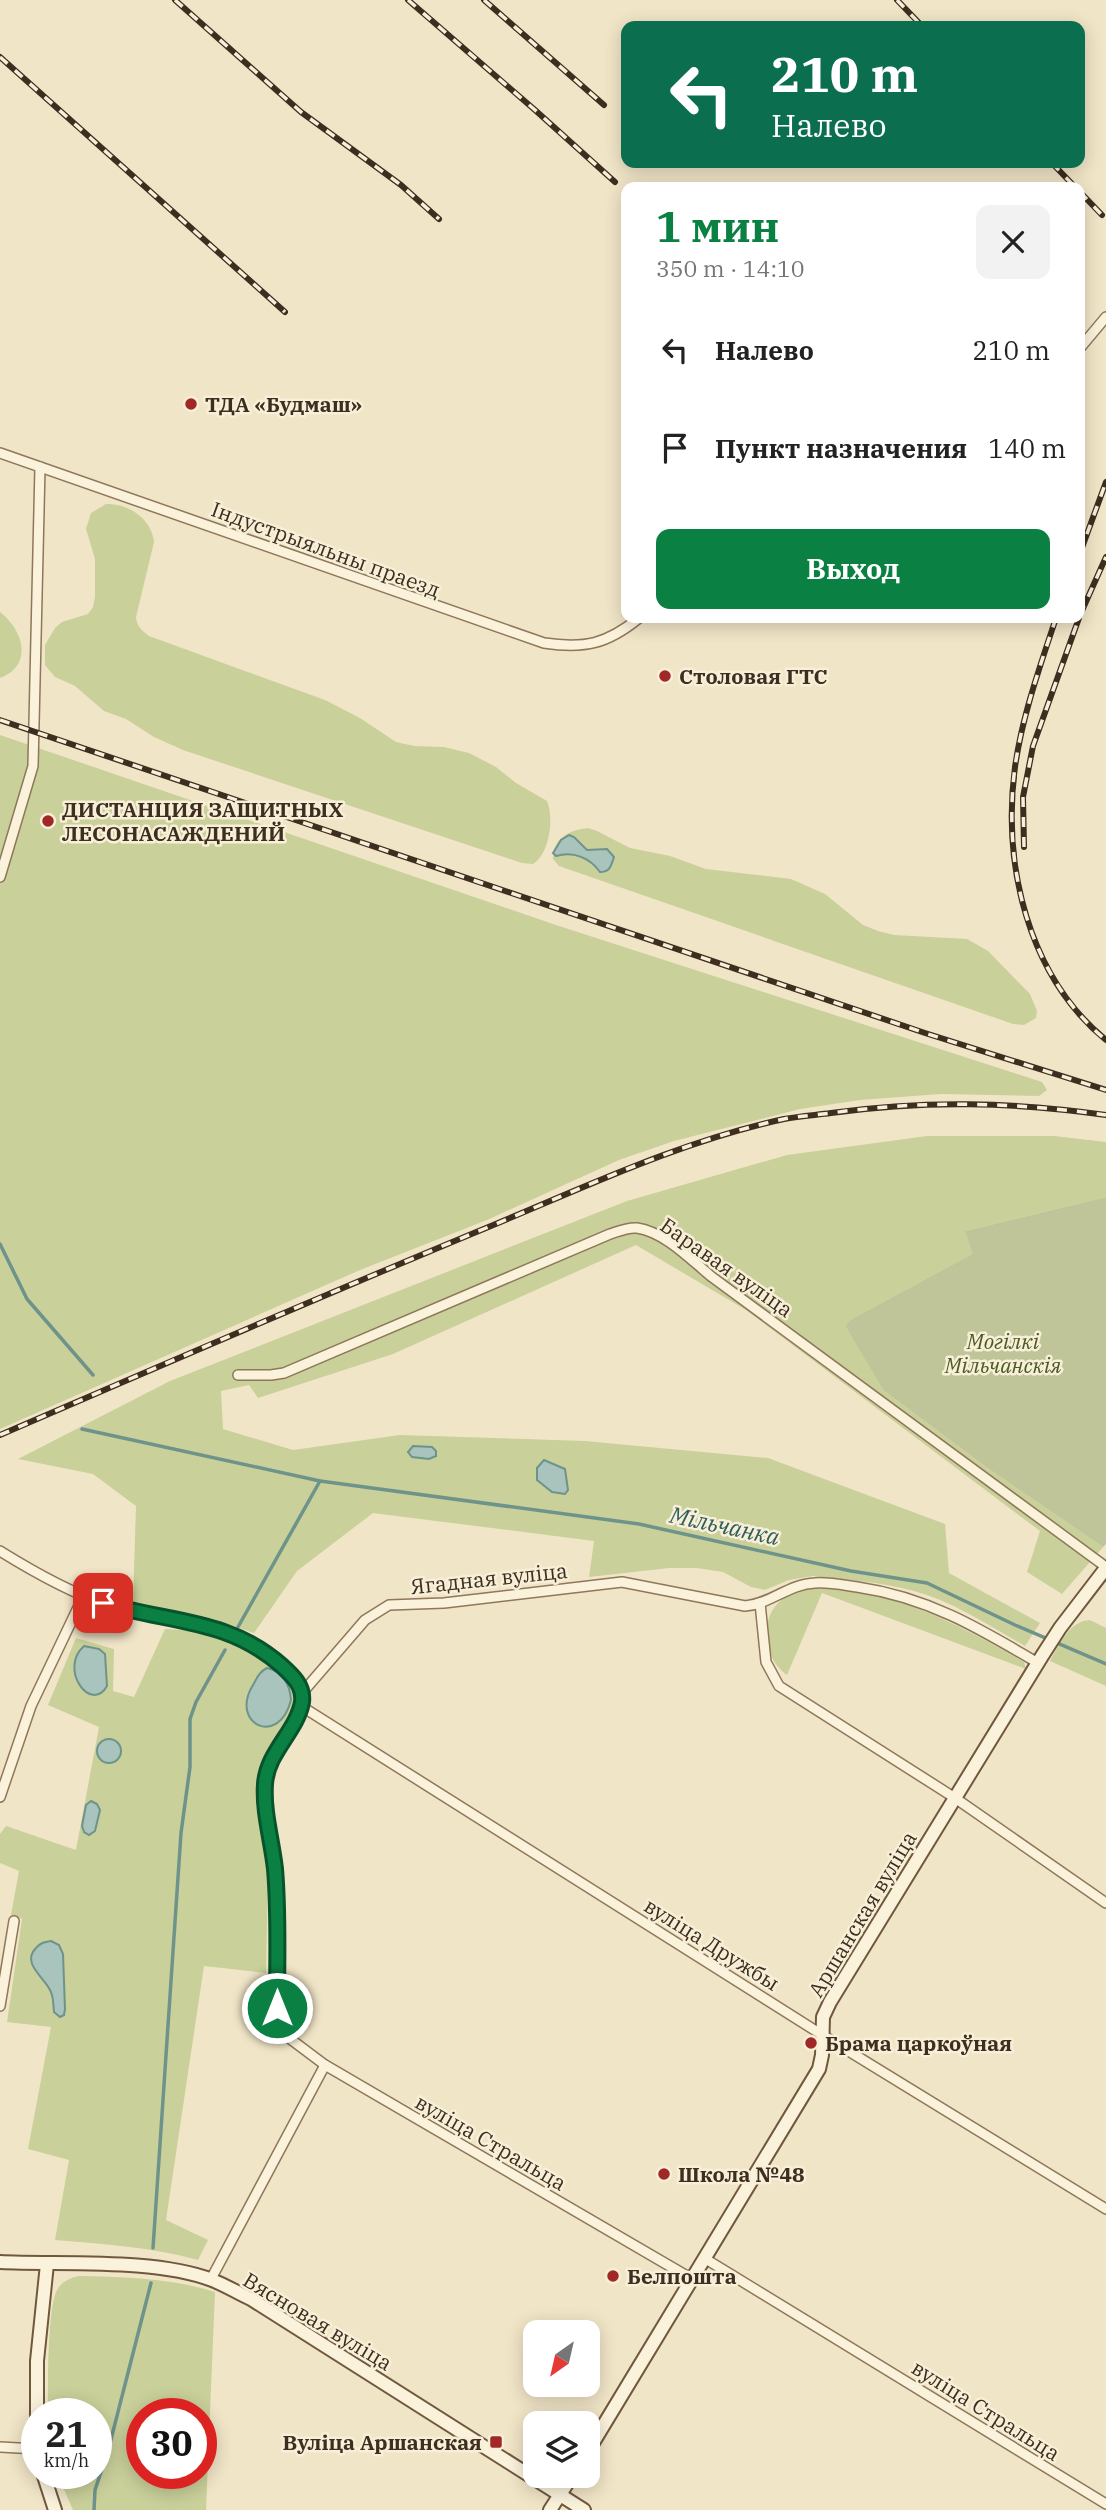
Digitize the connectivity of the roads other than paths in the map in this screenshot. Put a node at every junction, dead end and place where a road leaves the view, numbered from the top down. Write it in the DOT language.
graph roads {
  1 [pos="1106,317"];
  2 [pos="1085,342"];
  3 [pos="0,453"];
  4 [pos="40,467"];
  5 [pos="632,623"];
  6 [pos="0,877"];
  7 [pos="238,1375"];
  8 [pos="0,1551"];
  9 [pos="1106,1567"];
  10 [pos="84,1595"];
  11 [pos="760,1603"];
  12 [pos="1040,1660"];
  13 [pos="302,1693"];
  14 [pos="300,1706"];
  15 [pos="0,1797"];
  16 [pos="955,1798"];
  17 [pos="1106,1903"];
  18 [pos="14,1921"];
  19 [pos="0,2006"];
  20 [pos="824,2036"];
  21 [pos="325,2065"];
  22 [pos="1106,2209"];
  23 [pos="704,2258"];
  24 [pos="0,2262"];
  25 [pos="47,2264"];
  26 [pos="211,2279"];
  27 [pos="692,2279"];
  28 [pos="37,2398"];
  29 [pos="600,2431"];
  30 [pos="0,2447"];
  31 [pos="21,2448"];
  32 [pos="564,2488"];
  33 [pos="48,2489"];
  34 [pos="560,2494"];
  35 [pos="1106,2504"];
  36 [pos="55,2510"];
  37 [pos="550,2510"];
  38 [pos="584,2510"];
  1 -- 2 [label="street"];
  3 -- 4 [label="street, Індустрыяльны праезд"];
  4 -- 5 [label="street, Індустрыяльны праезд"];
  4 -- 6 [label="street"];
  7 -- 9 [label="street, Баравая вуліца"];
  8 -- 10 [label="street"];
  9 -- 12 [label="street, Аршанская вуліца"];
  10 -- 13 [label="street"];
  10 -- 15 [label="street"];
  11 -- 12 [label="street, Ягадная вуліца"];
  11 -- 13 [label="street, Ягадная вуліца"];
  11 -- 16 [label="street"];
  12 -- 16 [label="street, Аршанская вуліца"];
  13 -- 14 [label="street"];
  14 -- 20 [label="street, вуліца Дружбы"];
  14 -- 21 [label="street, вуліца Стральца"];
  16 -- 17 [label="street"];
  16 -- 20 [label="street, Аршанская вуліца"];
  18 -- 19 [label="street"];
  20 -- 22 [label="street, вуліца Дружбы"];
  20 -- 23 [label="street, Аршанская вуліца"];
  21 -- 26 [label="street"];
  21 -- 27 [label="street, вуліца Стральца"];
  23 -- 27 [label="street, Аршанская вуліца"];
  23 -- 35 [label="street, вуліца Стральца"];
  24 -- 25 [label="street, Вясновая вуліца"];
  25 -- 26 [label="street, Вясновая вуліца"];
  25 -- 28 [label="street"];
  26 -- 34 [label="street, Вясновая вуліца"];
  27 -- 29 [label="street, Аршанская вуліца"];
  30 -- 31 [label="street"];
  32 -- 34 [label="street"];
  33 -- 36 [label="street"];
  34 -- 37 [label="street"];
  34 -- 38 [label="street, Вясновая вуліца"];
}
